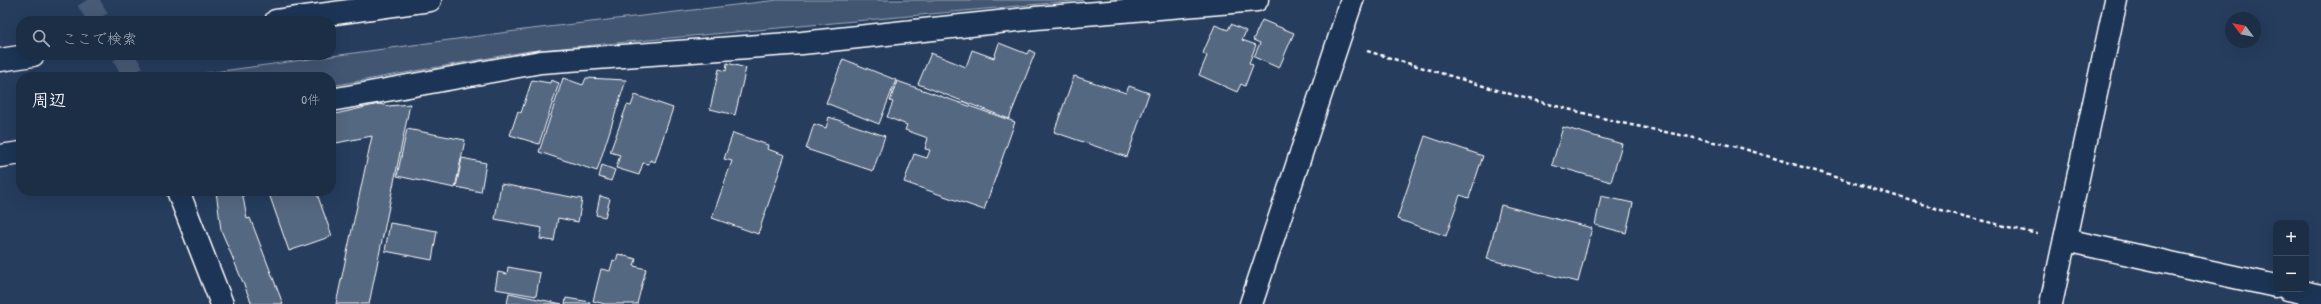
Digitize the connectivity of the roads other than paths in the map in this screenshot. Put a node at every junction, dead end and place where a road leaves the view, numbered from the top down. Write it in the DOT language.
graph roads {
  1 [pos="430,0"];
  2 [pos="1257,0"];
  3 [pos="1352,0"];
  4 [pos="2116,0"];
  5 [pos="313,16"];
  6 [pos="16,58"];
  7 [pos="0,60"];
  8 [pos="336,99"];
  9 [pos="16,154"];
  10 [pos="0,156"];
  11 [pos="180,196"];
  12 [pos="2065,240"];
  13 [pos="2273,285"];
  14 [pos="2302,292"];
  15 [pos="2321,296"];
  16 [pos="222,304"];
  17 [pos="1251,304"];
  18 [pos="2051,304"];
  1 -- 5 [label="main road"];
  2 -- 8 [label="main road"];
  3 -- 17 [label="main road"];
  4 -- 12 [label="main road"];
  6 -- 7 [label="main road"];
  9 -- 10 [label="main road"];
  11 -- 16 [label="main road"];
  12 -- 13 [label="main road"];
  12 -- 18 [label="main road"];
  14 -- 15 [label="main road"];
}
